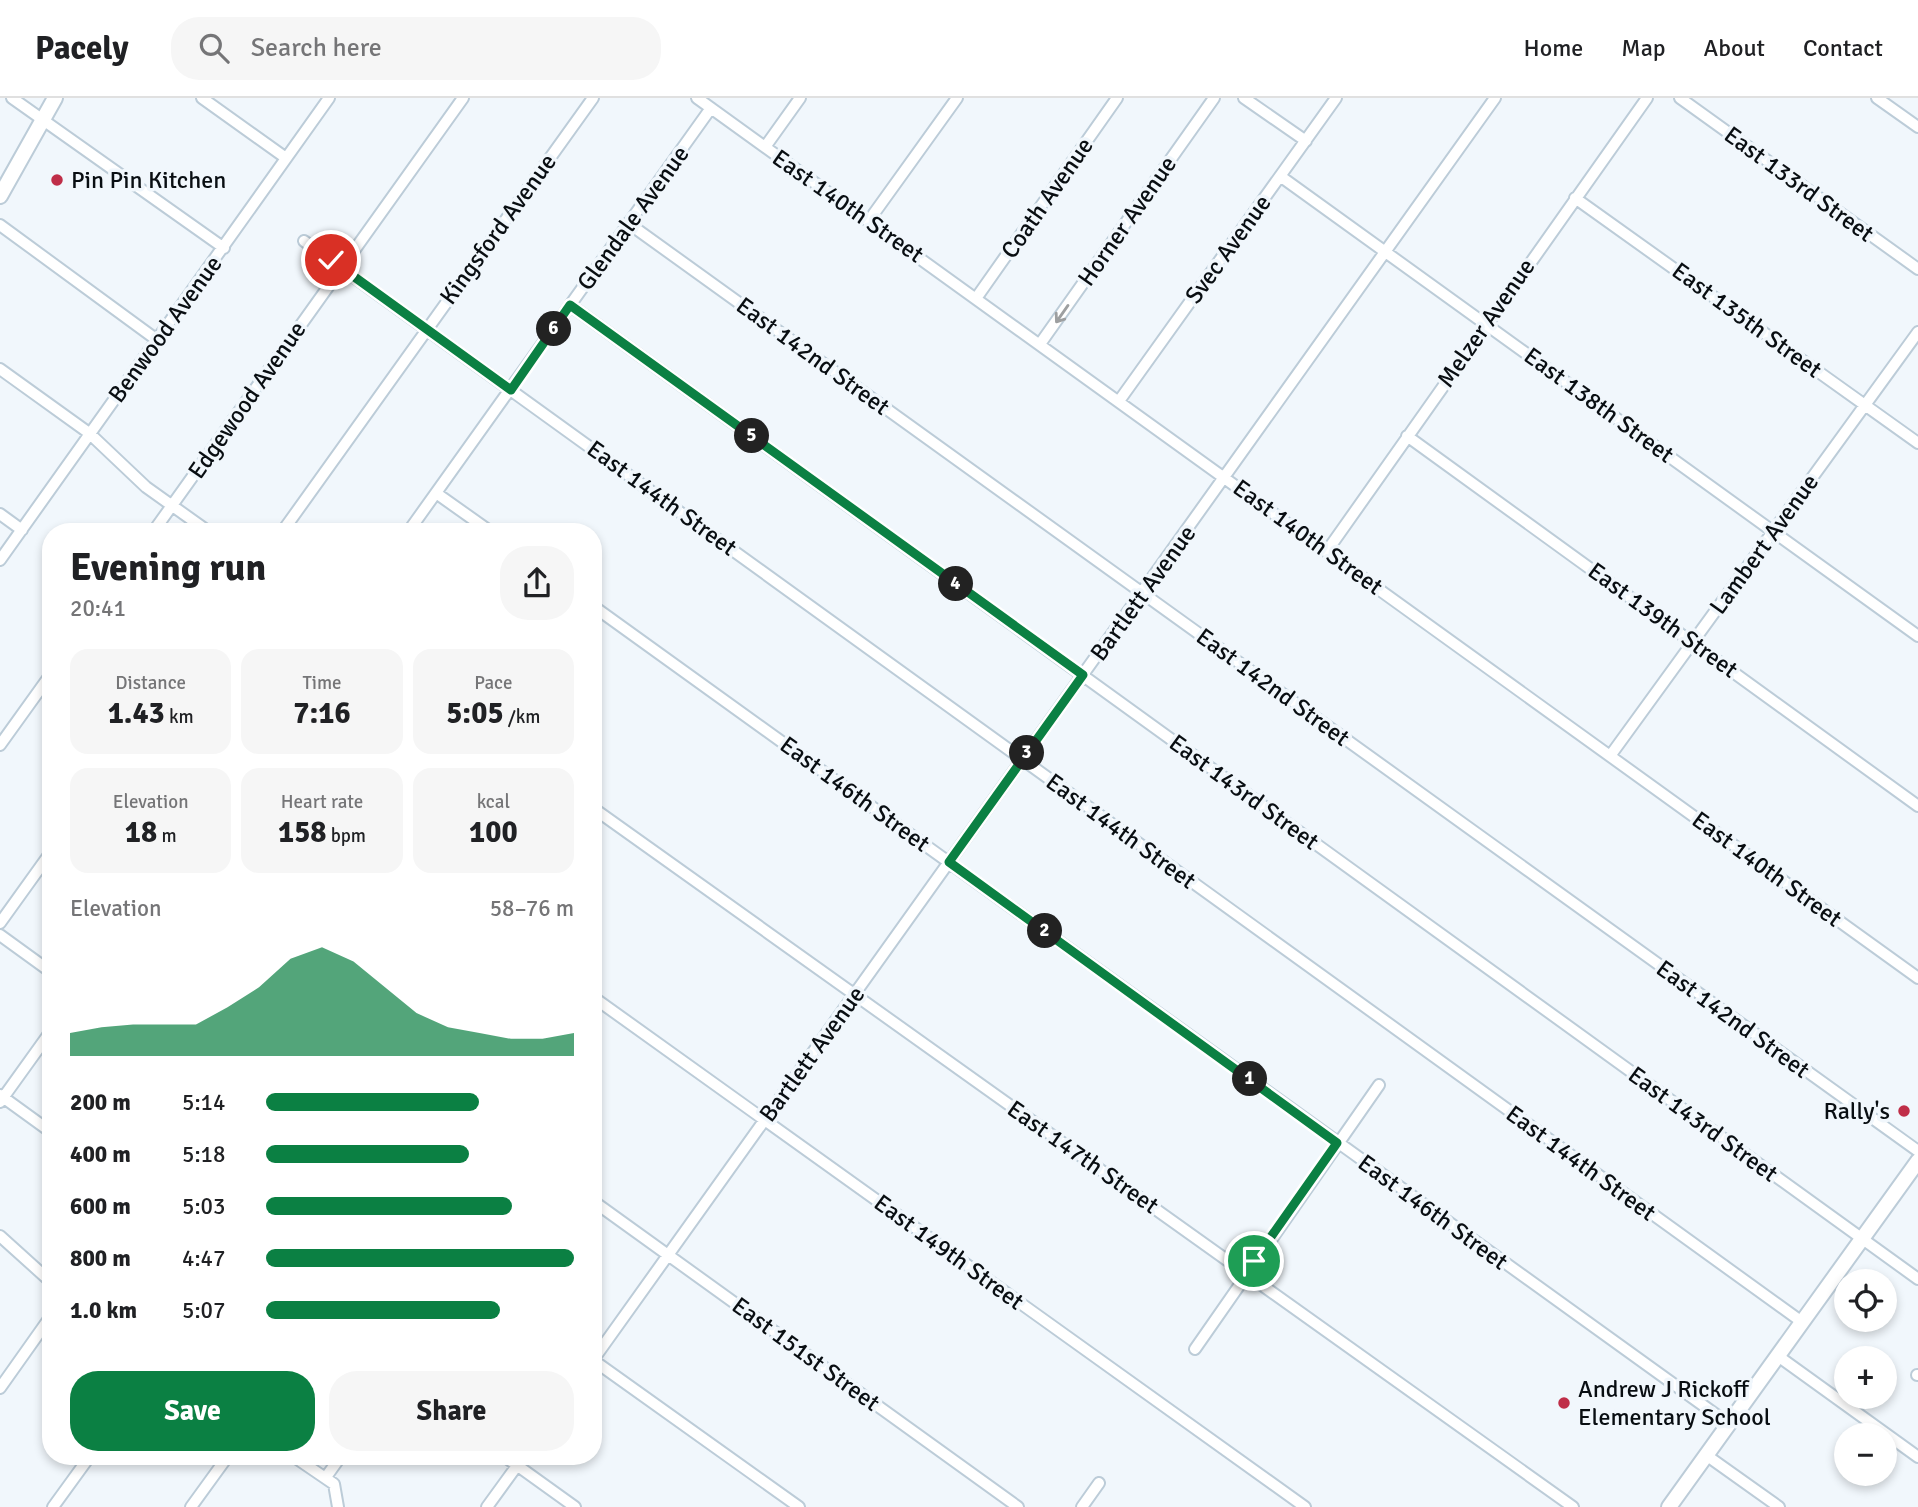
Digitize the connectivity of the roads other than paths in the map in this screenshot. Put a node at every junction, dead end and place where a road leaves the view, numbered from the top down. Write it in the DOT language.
graph roads {
  1 [pos="12,98"];
  2 [pos="55,98"];
  3 [pos="202,98"];
  4 [pos="329,98"];
  5 [pos="463,98"];
  6 [pos="593,98"];
  7 [pos="697,98"];
  8 [pos="800,98"];
  9 [pos="957,98"];
  10 [pos="1117,98"];
  11 [pos="1214,98"];
  12 [pos="1244,98"];
  13 [pos="1336,98"];
  14 [pos="1495,98"];
  15 [pos="1647,98"];
  16 [pos="1680,98"];
  17 [pos="1877,98"];
  18 [pos="711,108"];
  19 [pos="43,120"];
  20 [pos="1918,128"];
  21 [pos="1306,141"];
  22 [pos="765,147"];
  23 [pos="286,158"];
  24 [pos="1280,176"];
  25 [pos="0,196"];
  26 [pos="1575,198"];
  27 [pos="870,219"];
  28 [pos="628,223"];
  29 [pos="0,225"];
  30 [pos="304,240"];
  31 [pos="223,248"];
  32 [pos="1385,253"];
  33 [pos="342,268"];
  34 [pos="1918,270"];
  35 [pos="977,298"];
  36 [pos="570,305"];
  37 [pos="1485,324"];
  38 [pos="426,329"];
  39 [pos="1918,332"];
  40 [pos="157,340"];
  41 [pos="1040,344"];
  42 [pos="0,369"];
  43 [pos="511,390"];
  44 [pos="1119,401"];
  45 [pos="1865,405"];
  46 [pos="89,433"];
  47 [pos="1406,436"];
  48 [pos="1918,443"];
  49 [pos="1226,477"];
  50 [pos="436,493"];
  51 [pos="172,506"];
  52 [pos="0,514"];
  53 [pos="160,523"];
  54 [pos="196,523"];
  55 [pos="288,523"];
  56 [pos="414,523"];
  57 [pos="478,523"];
  58 [pos="22,530"];
  59 [pos="1774,531"];
  60 [pos="1327,551"];
  61 [pos="0,560"];
  62 [pos="1143,593"];
  63 [pos="602,612"];
  64 [pos="1918,636"];
  65 [pos="1694,641"];
  66 [pos="1083,675"];
  67 [pos="42,687"];
  68 [pos="0,745"];
  69 [pos="1610,756"];
  70 [pos="1022,759"];
  71 [pos="1918,806"];
  72 [pos="602,814"];
  73 [pos="949,862"];
  74 [pos="42,865"];
  75 [pos="0,923"];
  76 [pos="0,935"];
  77 [pos="42,965"];
  78 [pos="1918,978"];
  79 [pos="854,995"];
  80 [pos="602,1003"];
  81 [pos="42,1043"];
  82 [pos="1379,1085"];
  83 [pos="1,1098"];
  84 [pos="765,1120"];
  85 [pos="42,1126"];
  86 [pos="1337,1143"];
  87 [pos="1918,1151"];
  88 [pos="1918,1161"];
  89 [pos="602,1207"];
  90 [pos="0,1236"];
  91 [pos="1862,1239"];
  92 [pos="668,1255"];
  93 [pos="1245,1273"];
  94 [pos="42,1274"];
  95 [pos="1918,1279"];
  96 [pos="1802,1322"];
  97 [pos="42,1329"];
  98 [pos="602,1347"];
  99 [pos="1195,1349"];
  100 [pos="1778,1356"];
  101 [pos="602,1366"];
  102 [pos="0,1388"];
  103 [pos="1729,1424"];
  104 [pos="1706,1455"];
  105 [pos="1918,1457"];
  106 [pos="83,1465"];
  107 [pos="221,1465"];
  108 [pos="307,1465"];
  109 [pos="335,1465"];
  110 [pos="517,1466"];
  111 [pos="326,1477"];
  112 [pos="1099,1483"];
  113 [pos="53,1507"];
  114 [pos="191,1507"];
  115 [pos="338,1507"];
  116 [pos="487,1507"];
  117 [pos="575,1507"];
  118 [pos="799,1507"];
  119 [pos="1018,1507"];
  120 [pos="1082,1507"];
  121 [pos="1305,1507"];
  122 [pos="1573,1507"];
  123 [pos="1670,1507"];
  124 [pos="1779,1507"];
  1 -- 19 [label="street"];
  2 -- 19 [label="main road"];
  3 -- 23 [label="street"];
  4 -- 23 [label="street, Benwood Avenue"];
  5 -- 33 [label="street, Edgewood Avenue"];
  6 -- 38 [label="street, Kingsford Avenue"];
  7 -- 18 [label="street, East 140th Street"];
  8 -- 22 [label="street"];
  9 -- 27 [label="street"];
  10 -- 35 [label="street, Coath Avenue"];
  11 -- 41 [label="street, Horner Avenue, one-way"];
  12 -- 21 [label="street"];
  13 -- 21 [label="street, Svec Avenue"];
  14 -- 32 [label="street, Bartlett Avenue"];
  15 -- 26 [label="street, Melzer Avenue"];
  16 -- 34 [label="street, East 133rd Street"];
  17 -- 20 [label="street"];
  18 -- 22 [label="street, East 140th Street"];
  18 -- 28 [label="street, Glendale Avenue"];
  19 -- 25 [label="main road"];
  19 -- 31 [label="street"];
  21 -- 24 [label="street, Svec Avenue"];
  22 -- 27 [label="street, East 140th Street"];
  23 -- 31 [label="street, Benwood Avenue"];
  24 -- 32 [label="street, East 138th Street"];
  24 -- 44 [label="street, Svec Avenue"];
  26 -- 37 [label="street, Melzer Avenue"];
  26 -- 45 [label="street, East 135th Street"];
  27 -- 35 [label="street, East 140th Street"];
  28 -- 36 [label="street, Glendale Avenue"];
  28 -- 62 [label="street, East 142nd Street"];
  29 -- 40 [label="street"];
  30 -- 33 [label="street, East 144th Street"];
  31 -- 40 [label="street, Benwood Avenue"];
  32 -- 37 [label="street, East 138th Street"];
  32 -- 49 [label="street, Bartlett Avenue"];
  33 -- 38 [label="street, East 144th Street"];
  33 -- 51 [label="street, Edgewood Avenue"];
  35 -- 41 [label="street, East 140th Street"];
  36 -- 43 [label="street, Glendale Avenue"];
  36 -- 66 [label="street, East 143rd Street"];
  37 -- 47 [label="street, Melzer Avenue"];
  37 -- 59 [label="street, East 138th Street"];
  38 -- 43 [label="street, East 144th Street"];
  38 -- 55 [label="street, Kingsford Avenue"];
  39 -- 45 [label="street, Lambert Avenue"];
  40 -- 46 [label="street, Benwood Avenue"];
  41 -- 44 [label="street, East 140th Street"];
  42 -- 46 [label="street"];
  43 -- 50 [label="street, Glendale Avenue"];
  43 -- 70 [label="street, East 144th Street"];
  44 -- 49 [label="street, East 140th Street"];
  45 -- 48 [label="street, East 135th Street"];
  45 -- 59 [label="street, Lambert Avenue"];
  46 -- 51 [label="street"];
  46 -- 58 [label="street, Benwood Avenue"];
  47 -- 60 [label="street, Melzer Avenue"];
  47 -- 65 [label="street, East 139th Street"];
  49 -- 60 [label="street, East 140th Street"];
  49 -- 62 [label="street, Bartlett Avenue"];
  50 -- 56 [label="street, Glendale Avenue"];
  50 -- 57 [label="street"];
  51 -- 53 [label="street, Edgewood Avenue"];
  51 -- 54 [label="street"];
  52 -- 58 [label="street"];
  58 -- 61 [label="street, Benwood Avenue"];
  59 -- 64 [label="street, East 138th Street"];
  59 -- 65 [label="street, Lambert Avenue"];
  60 -- 69 [label="street, East 140th Street"];
  62 -- 66 [label="street, Bartlett Avenue"];
  62 -- 87 [label="street, East 142nd Street"];
  63 -- 73 [label="street, East 146th Street"];
  65 -- 69 [label="street, Lambert Avenue"];
  65 -- 71 [label="street, East 139th Street"];
  66 -- 70 [label="street, Bartlett Avenue"];
  66 -- 91 [label="street, East 143rd Street"];
  67 -- 68 [label="street"];
  69 -- 78 [label="street, East 140th Street"];
  70 -- 73 [label="street, Bartlett Avenue"];
  70 -- 96 [label="street, East 144th Street"];
  72 -- 79 [label="street, East 147th Street"];
  73 -- 79 [label="street, Bartlett Avenue"];
  73 -- 86 [label="street, East 146th Street"];
  74 -- 75 [label="street"];
  76 -- 77 [label="street"];
  79 -- 84 [label="street, Bartlett Avenue"];
  79 -- 93 [label="street, East 147th Street"];
  80 -- 84 [label="street, East 149th Street"];
  81 -- 83 [label="street"];
  82 -- 86 [label="street"];
  83 -- 85 [label="street"];
  84 -- 92 [label="street, Bartlett Avenue"];
  84 -- 121 [label="street, East 149th Street"];
  86 -- 93 [label="street"];
  86 -- 103 [label="street, East 146th Street"];
  88 -- 91 [label="main road"];
  89 -- 92 [label="street, East 151st Street"];
  90 -- 94 [label="street"];
  91 -- 95 [label="street, East 143rd Street"];
  91 -- 96 [label="main road"];
  92 -- 98 [label="street, Bartlett Avenue"];
  92 -- 119 [label="street, East 151st Street"];
  93 -- 99 [label="street"];
  93 -- 122 [label="street, East 147th Street"];
  96 -- 100 [label="main road"];
  97 -- 102 [label="street"];
  100 -- 103 [label="main road"];
  100 -- 105 [label="street"];
  101 -- 118 [label="street"];
  103 -- 104 [label="main road"];
  104 -- 123 [label="main road"];
  104 -- 124 [label="street"];
  106 -- 113 [label="street"];
  107 -- 114 [label="street"];
  108 -- 111 [label="street"];
  109 -- 111 [label="street"];
  110 -- 116 [label="street"];
  110 -- 117 [label="street"];
  111 -- 115 [label="street"];
  112 -- 120 [label="street"];
}
